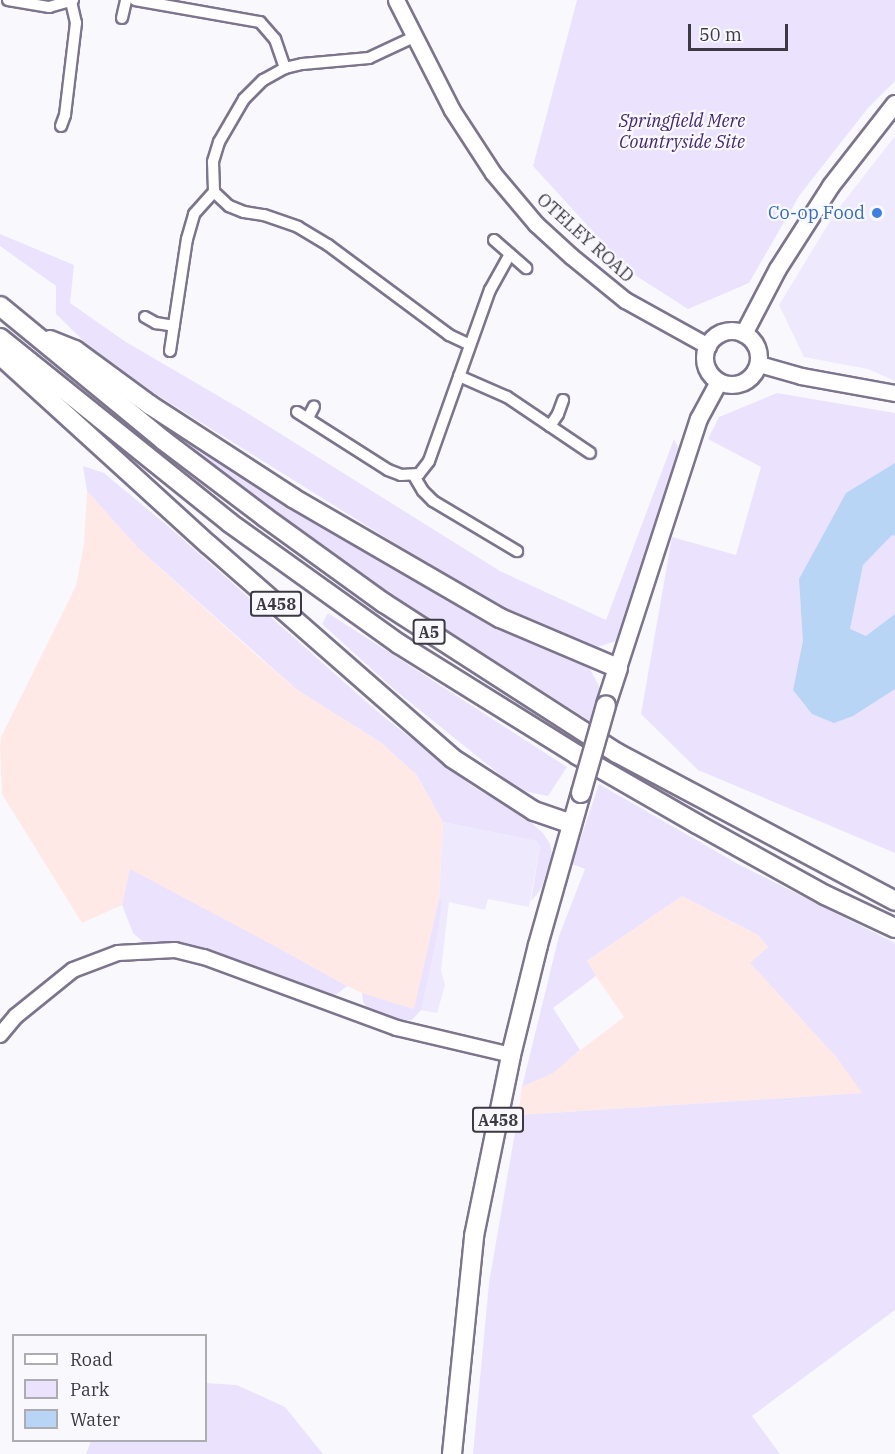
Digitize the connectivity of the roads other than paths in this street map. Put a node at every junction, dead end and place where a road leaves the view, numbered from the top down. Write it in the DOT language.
graph roads {
  1 [pos="8,0"];
  2 [pos="72,0"];
  3 [pos="126,0"];
  4 [pos="135,0"];
  5 [pos="396,0"];
  6 [pos="122,18"];
  7 [pos="416,36"];
  8 [pos="285,68"];
  9 [pos="895,104"];
  10 [pos="61,126"];
  11 [pos="214,192"];
  12 [pos="494,240"];
  13 [pos="510,254"];
  14 [pos="526,268"];
  15 [pos="0,306"];
  16 [pos="146,317"];
  17 [pos="174,326"];
  18 [pos="31,333"];
  19 [pos="744,334"];
  20 [pos="0,338"];
  21 [pos="470,345"];
  22 [pos="708,346"];
  23 [pos="170,351"];
  24 [pos="0,355"];
  25 [pos="759,364"];
  26 [pos="459,376"];
  27 [pos="719,382"];
  28 [pos="895,393"];
  29 [pos="563,400"];
  30 [pos="314,406"];
  31 [pos="297,412"];
  32 [pos="308,418"];
  33 [pos="550,426"];
  34 [pos="590,453"];
  35 [pos="414,476"];
  36 [pos="517,550"];
  37 [pos="618,668"];
  38 [pos="572,824"];
  39 [pos="895,901"];
  40 [pos="895,928"];
  41 [pos="0,1035"];
  42 [pos="511,1055"];
  43 [pos="453,1454"];
  1 -- 2 [label="street"];
  2 -- 10 [label="street"];
  3 -- 6 [label="street"];
  4 -- 8 [label="street"];
  5 -- 7 [label="main road, OTELEY ROAD"];
  7 -- 8 [label="street"];
  7 -- 22 [label="main road, OTELEY ROAD"];
  8 -- 11 [label="street"];
  9 -- 19 [label="main road"];
  11 -- 17 [label="street"];
  11 -- 21 [label="street"];
  12 -- 13 [label="street"];
  13 -- 14 [label="street"];
  13 -- 21 [label="street"];
  15 -- 18 [label="highway, A5"];
  16 -- 17 [label="street"];
  17 -- 23 [label="street"];
  18 -- 37 [label="highway"];
  18 -- 39 [label="highway, A5"];
  19 -- 22 [label="main road"];
  19 -- 25 [label="main road"];
  20 -- 40 [label="highway, A5"];
  21 -- 26 [label="street"];
  22 -- 27 [label="main road"];
  24 -- 38 [label="highway, A458"];
  25 -- 27 [label="main road"];
  25 -- 28 [label="main road"];
  26 -- 33 [label="street"];
  26 -- 35 [label="street"];
  27 -- 37 [label="main road, A458"];
  29 -- 33 [label="street"];
  30 -- 32 [label="street"];
  31 -- 32 [label="street"];
  32 -- 35 [label="street"];
  33 -- 34 [label="street"];
  35 -- 36 [label="street"];
  37 -- 38 [label="highway, A458, bridge"];
  38 -- 42 [label="highway, A458"];
  41 -- 42 [label="street"];
  42 -- 43 [label="highway, A458"];
}
